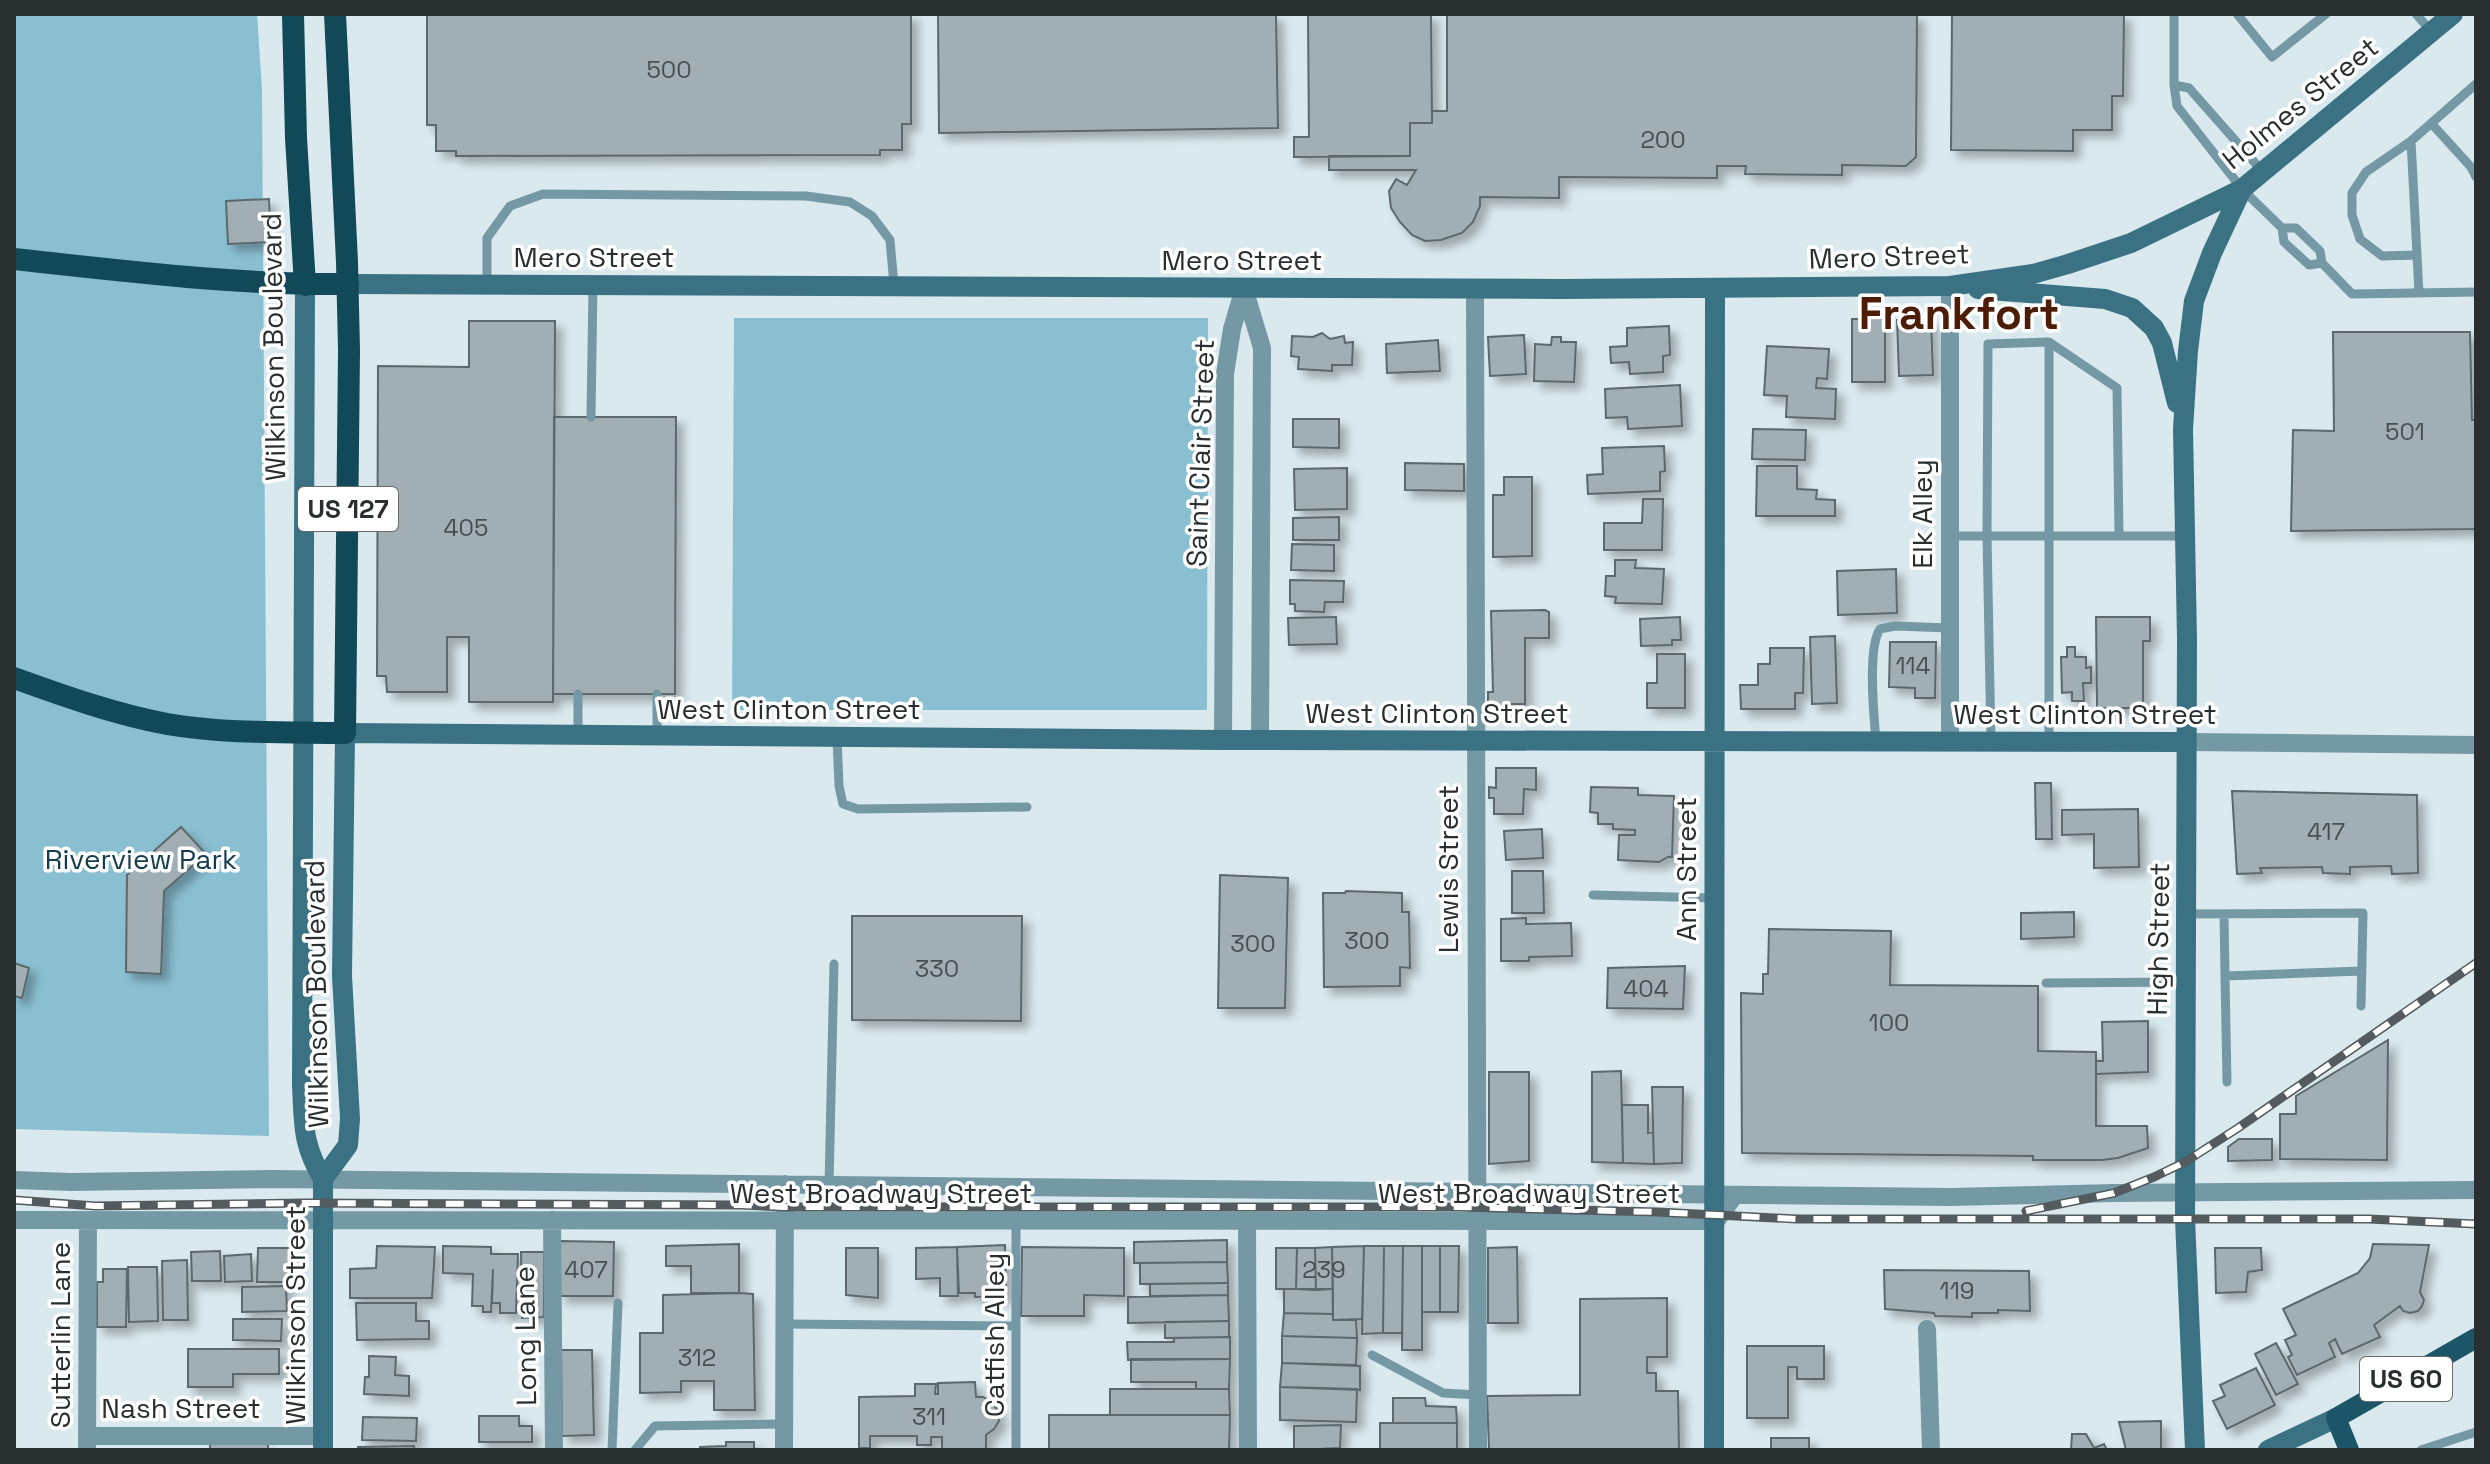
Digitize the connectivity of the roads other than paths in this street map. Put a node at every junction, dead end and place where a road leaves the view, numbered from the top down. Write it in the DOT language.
graph roads {
  1 [pos="293,14"];
  2 [pos="335,14"];
  3 [pos="2174,14"];
  4 [pos="2237,14"];
  5 [pos="2326,14"];
  6 [pos="2416,14"];
  7 [pos="2453,14"];
  8 [pos="2431,31"];
  9 [pos="2476,84"];
  10 [pos="2174,85"];
  11 [pos="2431,123"];
  12 [pos="2411,141"];
  13 [pos="2263,172"];
  14 [pos="2476,177"];
  15 [pos="2242,189"];
  16 [pos="2282,228"];
  17 [pos="2131,243"];
  18 [pos="2417,255"];
  19 [pos="14,259"];
  20 [pos="2322,263"];
  21 [pos="348,284"];
  22 [pos="305,285"];
  23 [pos="487,285"];
  24 [pos="593,285"];
  25 [pos="894,285"];
  26 [pos="1950,286"];
  27 [pos="1244,288"];
  28 [pos="1715,288"];
  29 [pos="1475,289"];
  30 [pos="2476,292"];
  31 [pos="2419,293"];
  32 [pos="2049,342"];
  33 [pos="591,417"];
  34 [pos="2183,429"];
  35 [pos="2049,535"];
  36 [pos="2119,535"];
  37 [pos="1950,536"];
  38 [pos="1987,536"];
  39 [pos="2186,536"];
  40 [pos="1950,628"];
  41 [pos="14,678"];
  42 [pos="578,694"];
  43 [pos="657,694"];
  44 [pos="304,732"];
  45 [pos="345,733"];
  46 [pos="578,735"];
  47 [pos="657,736"];
  48 [pos="837,737"];
  49 [pos="1223,740"];
  50 [pos="1260,740"];
  51 [pos="1476,741"];
  52 [pos="1714,741"];
  53 [pos="1876,741"];
  54 [pos="1950,742"];
  55 [pos="1991,742"];
  56 [pos="2049,742"];
  57 [pos="2187,742"];
  58 [pos="2476,745"];
  59 [pos="1027,807"];
  60 [pos="1593,895"];
  61 [pos="1714,898"];
  62 [pos="2187,914"];
  63 [pos="2224,914"];
  64 [pos="834,964"];
  65 [pos="2362,971"];
  66 [pos="2225,976"];
  67 [pos="2186,982"];
  68 [pos="2046,983"];
  69 [pos="2361,1006"];
  70 [pos="2227,1082"];
  71 [pos="323,1179"];
  72 [pos="14,1180"];
  73 [pos="785,1184"];
  74 [pos="829,1185"];
  75 [pos="1015,1187"];
  76 [pos="2476,1190"];
  77 [pos="1477,1192"];
  78 [pos="2186,1193"];
  79 [pos="1726,1195"];
  80 [pos="14,1220"];
  81 [pos="88,1220"];
  82 [pos="323,1220"];
  83 [pos="552,1220"];
  84 [pos="785,1221"];
  85 [pos="1016,1221"];
  86 [pos="1247,1221"];
  87 [pos="1477,1221"];
  88 [pos="1716,1221"];
  89 [pos="618,1303"];
  90 [pos="785,1324"];
  91 [pos="1016,1326"];
  92 [pos="1927,1329"];
  93 [pos="2476,1338"];
  94 [pos="1372,1355"];
  95 [pos="1478,1395"];
  96 [pos="2336,1418"];
  97 [pos="785,1424"];
  98 [pos="2476,1432"];
  99 [pos="87,1443"];
  100 [pos="323,1443"];
  101 [pos="554,1450"];
  102 [pos="612,1450"];
  103 [pos="635,1450"];
  104 [pos="784,1450"];
  105 [pos="1016,1450"];
  106 [pos="1248,1450"];
  107 [pos="1478,1450"];
  108 [pos="1714,1450"];
  109 [pos="1931,1450"];
  110 [pos="2195,1450"];
  111 [pos="2268,1450"];
  112 [pos="2349,1450"];
  113 [pos="2421,1450"];
  1 -- 22 [label="highway, Wilkinson Boulevard"];
  2 -- 21 [label="highway, Wilkinson Boulevard / US 127"];
  3 -- 10 [label="lane"];
  4 -- 5 [label="lane"];
  6 -- 8 [label="lane"];
  7 -- 8 [label="main road, Holmes Street"];
  8 -- 13 [label="main road, Holmes Street"];
  9 -- 11 [label="lane"];
  10 -- 13 [label="lane"];
  10 -- 15 [label="lane"];
  11 -- 12 [label="lane"];
  11 -- 14 [label="lane"];
  12 -- 18 [label="lane"];
  12 -- 18 [label="lane"];
  13 -- 15 [label="main road, Holmes Street"];
  15 -- 16 [label="lane"];
  15 -- 17 [label="main road, Holmes Street"];
  15 -- 34 [label="main road, High Street"];
  16 -- 20 [label="lane"];
  16 -- 20 [label="lane"];
  17 -- 26 [label="main road, Mero Street"];
  18 -- 31 [label="lane"];
  19 -- 22 [label="highway"];
  20 -- 31 [label="lane"];
  21 -- 22 [label="highway"];
  21 -- 23 [label="main road, Mero Street"];
  21 -- 45 [label="highway, Wilkinson Boulevard / US 127"];
  22 -- 44 [label="main road, Wilkinson Boulevard"];
  23 -- 24 [label="main road, Mero Street"];
  23 -- 25 [label="lane"];
  24 -- 25 [label="main road, Mero Street"];
  24 -- 33 [label="lane"];
  25 -- 27 [label="main road, Mero Street"];
  26 -- 28 [label="main road, Mero Street"];
  26 -- 34 [label="main road, High Street"];
  26 -- 37 [label="street, Elk Alley"];
  27 -- 29 [label="main road, Mero Street"];
  27 -- 49 [label="street, Saint Clair Street"];
  27 -- 50 [label="street, Saint Clair Street"];
  28 -- 29 [label="main road, Mero Street"];
  28 -- 52 [label="main road, Ann Street"];
  29 -- 51 [label="street, Lewis Street"];
  30 -- 31 [label="lane"];
  32 -- 35 [label="lane"];
  32 -- 36 [label="lane"];
  32 -- 38 [label="lane"];
  34 -- 39 [label="main road, High Street"];
  35 -- 36 [label="lane"];
  35 -- 38 [label="lane"];
  35 -- 56 [label="lane"];
  36 -- 39 [label="lane"];
  37 -- 38 [label="lane"];
  37 -- 40 [label="street, Elk Alley"];
  38 -- 55 [label="lane"];
  39 -- 57 [label="main road, High Street"];
  40 -- 53 [label="lane"];
  40 -- 54 [label="street, Elk Alley"];
  41 -- 44 [label="highway"];
  42 -- 46 [label="lane"];
  43 -- 47 [label="lane"];
  44 -- 45 [label="highway"];
  44 -- 71 [label="main road, Wilkinson Boulevard"];
  45 -- 46 [label="main road, West Clinton Street"];
  45 -- 71 [label="main road, Wilkinson Boulevard"];
  46 -- 47 [label="main road, West Clinton Street"];
  47 -- 48 [label="main road, West Clinton Street"];
  48 -- 49 [label="main road, West Clinton Street"];
  48 -- 59 [label="lane"];
  49 -- 50 [label="main road, West Clinton Street"];
  50 -- 51 [label="main road, West Clinton Street"];
  51 -- 52 [label="main road, West Clinton Street"];
  51 -- 77 [label="street, Lewis Street"];
  52 -- 53 [label="main road, West Clinton Street"];
  52 -- 61 [label="main road, Ann Street"];
  53 -- 54 [label="main road, West Clinton Street"];
  54 -- 55 [label="main road, West Clinton Street"];
  55 -- 56 [label="main road, West Clinton Street"];
  56 -- 57 [label="main road, West Clinton Street"];
  57 -- 58 [label="street, West Clinton Street"];
  57 -- 62 [label="main road, High Street"];
  60 -- 61 [label="lane"];
  61 -- 79 [label="main road, Ann Street"];
  62 -- 63 [label="lane"];
  62 -- 67 [label="main road, High Street"];
  63 -- 65 [label="lane"];
  63 -- 66 [label="lane"];
  64 -- 74 [label="lane"];
  65 -- 66 [label="lane"];
  65 -- 69 [label="lane"];
  66 -- 70 [label="lane"];
  67 -- 68 [label="lane"];
  67 -- 78 [label="main road, High Street"];
  71 -- 72 [label="street, West Broadway Street"];
  71 -- 73 [label="street, West Broadway Street"];
  71 -- 82 [label="main road, Wilkinson Street"];
  73 -- 74 [label="street, West Broadway Street"];
  73 -- 84 [label="street"];
  74 -- 75 [label="street, West Broadway Street"];
  75 -- 77 [label="street, West Broadway Street"];
  75 -- 85 [label="street"];
  76 -- 78 [label="street, West Broadway Street"];
  77 -- 79 [label="street, West Broadway Street"];
  77 -- 87 [label="street, Lewis Street"];
  78 -- 79 [label="street, West Broadway Street"];
  78 -- 110 [label="main road, High Street"];
  79 -- 88 [label="main road, Ann Street"];
  80 -- 81 [label="street, West Broadway Street"];
  81 -- 82 [label="street, West Broadway Street"];
  81 -- 99 [label="street, Sutterlin Lane"];
  82 -- 83 [label="street, West Broadway Street"];
  82 -- 100 [label="main road, Wilkinson Street"];
  83 -- 84 [label="street, West Broadway Street"];
  83 -- 101 [label="street, Long Lane"];
  84 -- 85 [label="street, West Broadway Street"];
  84 -- 90 [label="street"];
  85 -- 86 [label="street, West Broadway Street"];
  85 -- 91 [label="lane, Catfish Alley"];
  86 -- 87 [label="street, West Broadway Street"];
  86 -- 106 [label="street"];
  87 -- 88 [label="street, West Broadway Street"];
  87 -- 95 [label="street, Lewis Street"];
  88 -- 108 [label="main road, Ann Street"];
  89 -- 102 [label="lane"];
  90 -- 91 [label="lane"];
  90 -- 97 [label="street"];
  91 -- 105 [label="lane, Catfish Alley"];
  92 -- 109 [label="street"];
  93 -- 96 [label="main road, US 60"];
  94 -- 95 [label="lane"];
  95 -- 107 [label="street, Lewis Street"];
  96 -- 111 [label="main road"];
  96 -- 112 [label="main road, US 60"];
  97 -- 103 [label="lane"];
  97 -- 104 [label="street"];
  98 -- 113 [label="lane"];
  99 -- 100 [label="street, Nash Street"];
}
